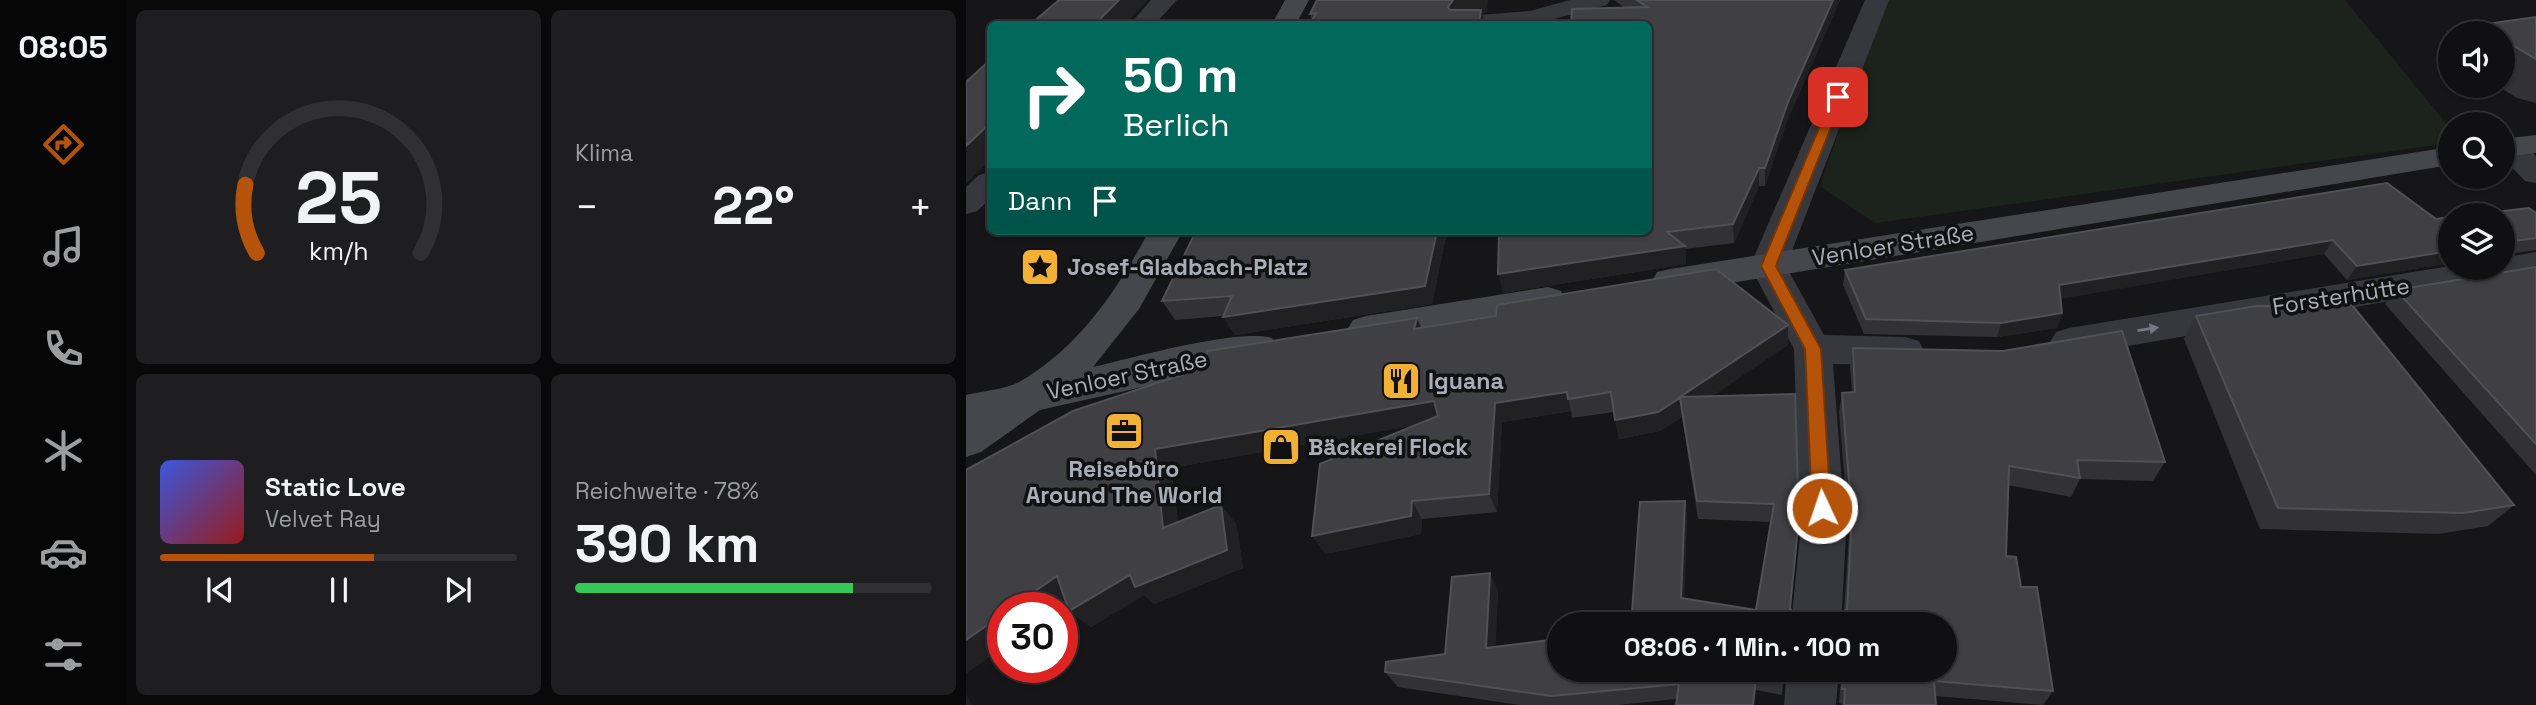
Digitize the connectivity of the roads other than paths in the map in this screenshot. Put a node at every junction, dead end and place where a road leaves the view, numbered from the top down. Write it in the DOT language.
graph roads {
  1 [pos="1165,0"];
  2 [pos="1297,0"];
  3 [pos="1598,0"];
  4 [pos="1877,0"];
  5 [pos="1145,21"];
  6 [pos="1286,21"];
  7 [pos="1500,21"];
  8 [pos="2516,147"];
  9 [pos="2438,158"];
  10 [pos="2536,174"];
  11 [pos="987,185"];
  12 [pos="966,204"];
  13 [pos="1164,235"];
  14 [pos="2536,264"];
  15 [pos="1768,266"];
  16 [pos="1634,287"];
  17 [pos="1581,295"];
  18 [pos="1328,336"];
  19 [pos="1288,343"];
  20 [pos="2038,347"];
  21 [pos="1813,349"];
  22 [pos="1945,352"];
  23 [pos="1024,398"];
  24 [pos="966,411"];
  25 [pos="966,440"];
  26 [pos="1817,612"];
  27 [pos="1812,682"];
  28 [pos="1810,705"];
  1 -- 5 [label="street"];
  2 -- 6 [label="street"];
  3 -- 7 [label="street"];
  4 -- 15 [label="street"];
  8 -- 10 [label="street"];
  9 -- 15 [label="street, Venloer Straße"];
  11 -- 12 [label="street"];
  13 -- 23 [label="street"];
  20 -- 14 [label="street, Forsterhütte, one-way"];
  15 -- 16 [label="street, Venloer Straße"];
  15 -- 21 [label="street"];
  17 -- 18 [label="street"];
  19 -- 23 [label="street, Venloer Straße"];
  21 -- 22 [label="street"];
  21 -- 26 [label="street"];
  23 -- 24 [label="street, Venloer Straße"];
  23 -- 25 [label="street"];
  27 -- 28 [label="street"];
}
